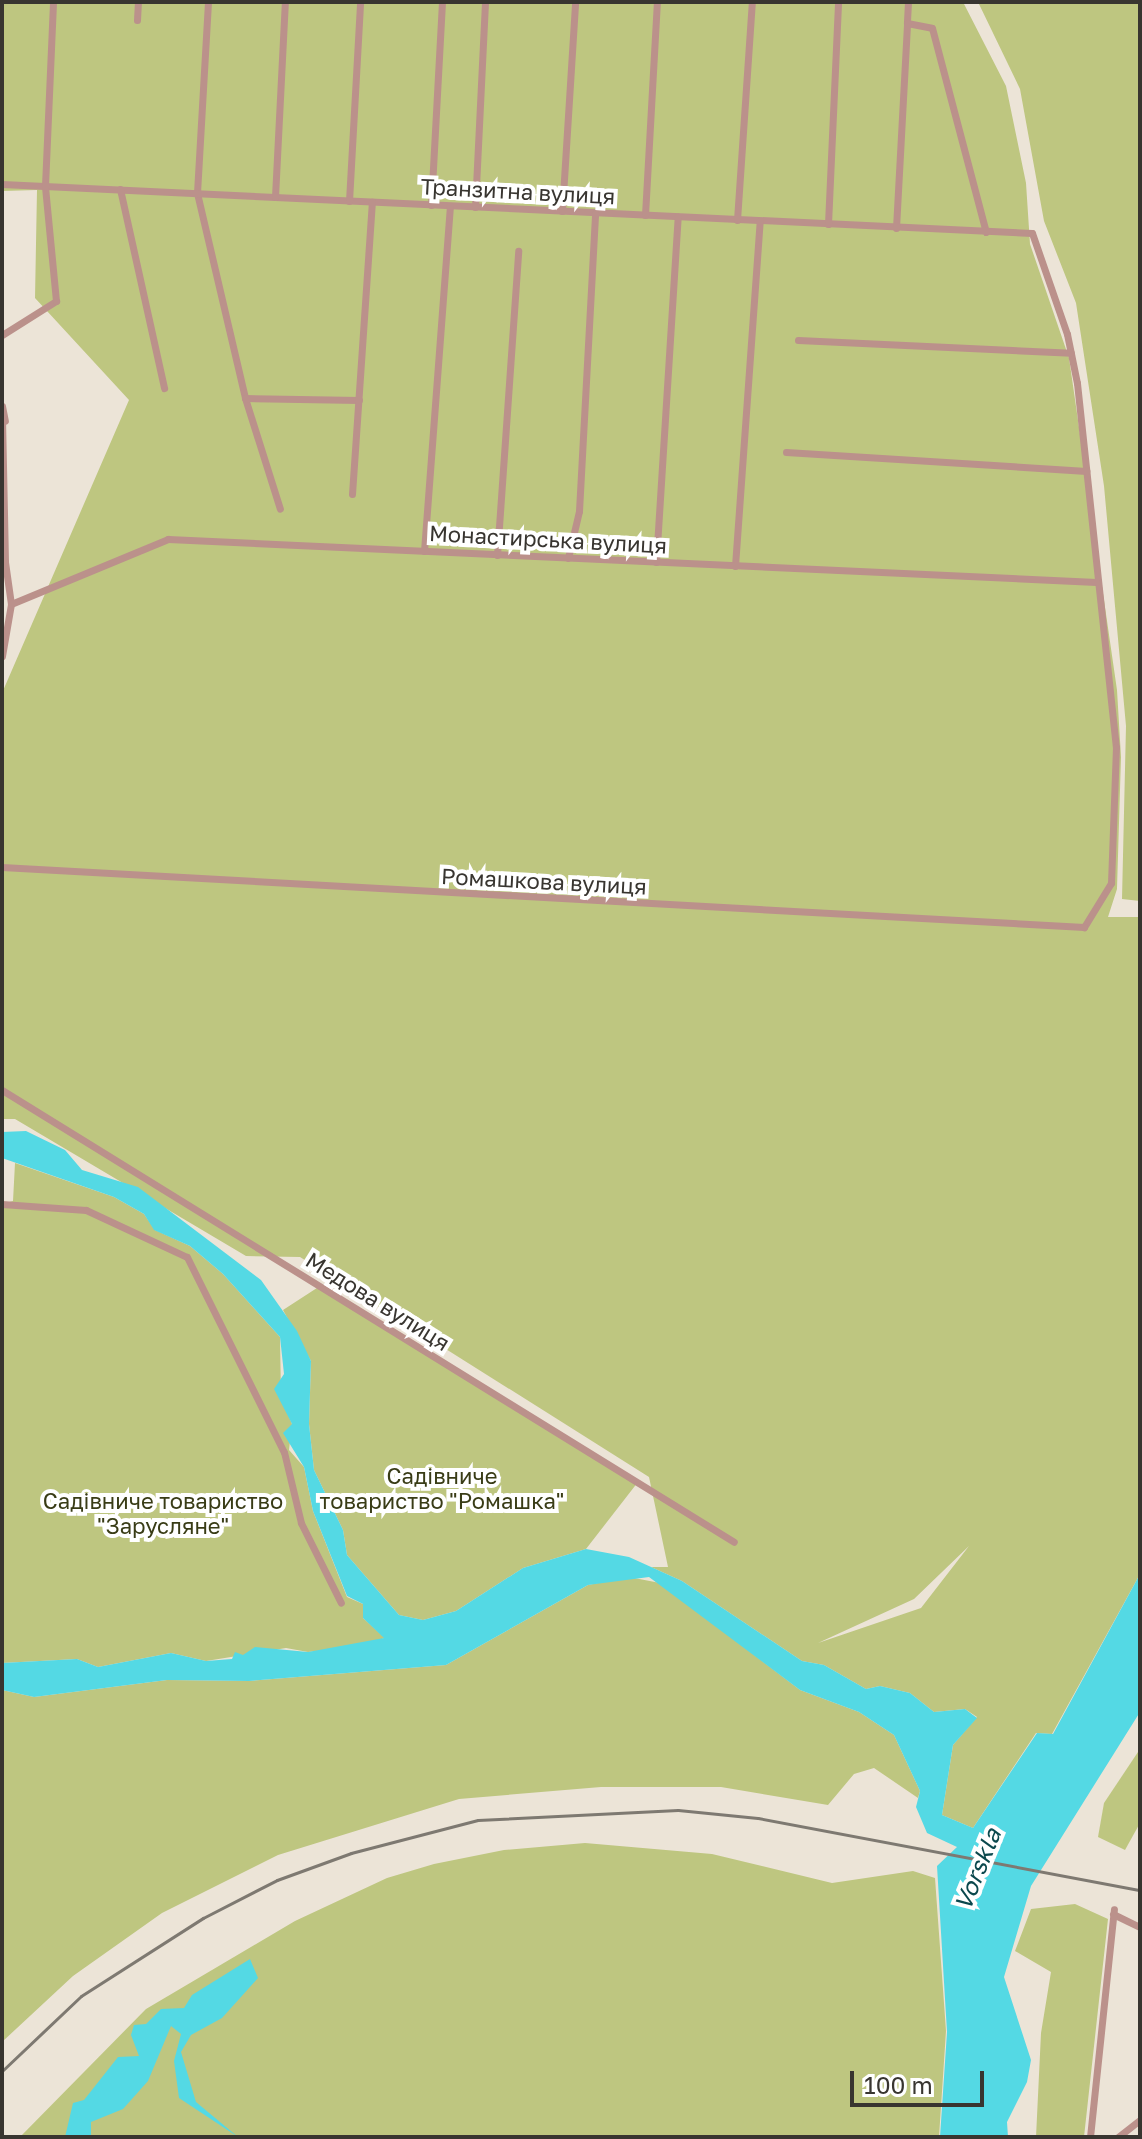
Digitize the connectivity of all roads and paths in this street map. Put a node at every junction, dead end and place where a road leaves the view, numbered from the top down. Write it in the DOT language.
graph roads {
  1 [pos="53,2"];
  2 [pos="138,2"];
  3 [pos="208,2"];
  4 [pos="285,2"];
  5 [pos="360,2"];
  6 [pos="442,2"];
  7 [pos="485,2"];
  8 [pos="575,2"];
  9 [pos="657,2"];
  10 [pos="752,2"];
  11 [pos="838,2"];
  12 [pos="908,2"];
  13 [pos="137,20"];
  14 [pos="907,23"];
  15 [pos="2,184"];
  16 [pos="45,186"];
  17 [pos="120,189"];
  18 [pos="197,193"];
  19 [pos="275,197"];
  20 [pos="349,201"];
  21 [pos="372,202"];
  22 [pos="431,205"];
  23 [pos="450,206"];
  24 [pos="475,207"];
  25 [pos="562,211"];
  26 [pos="595,213"];
  27 [pos="645,215"];
  28 [pos="678,217"];
  29 [pos="737,220"];
  30 [pos="760,221"];
  31 [pos="828,224"];
  32 [pos="896,228"];
  33 [pos="986,232"];
  34 [pos="518,251"];
  35 [pos="2,335"];
  36 [pos="798,340"];
  37 [pos="1071,353"];
  38 [pos="164,388"];
  39 [pos="245,398"];
  40 [pos="359,400"];
  41 [pos="2,406"];
  42 [pos="4,420"];
  43 [pos="786,452"];
  44 [pos="1086,471"];
  45 [pos="352,494"];
  46 [pos="280,509"];
  47 [pos="424,551"];
  48 [pos="497,555"];
  49 [pos="568,558"];
  50 [pos="656,562"];
  51 [pos="735,566"];
  52 [pos="1096,582"];
  53 [pos="11,604"];
  54 [pos="2,656"];
  55 [pos="2,867"];
  56 [pos="2,1090"];
  57 [pos="2,1204"];
  58 [pos="734,1542"];
  59 [pos="341,1603"];
  60 [pos="1140,1927"];
  61 [pos="1140,2120"];
  62 [pos="1090,2137"];
  63 [pos="1118,2137"];
  1 -- 16 [label="street"];
  2 -- 13 [label="street"];
  3 -- 18 [label="street"];
  4 -- 19 [label="street"];
  5 -- 20 [label="street"];
  6 -- 22 [label="street"];
  7 -- 24 [label="street"];
  8 -- 25 [label="street"];
  9 -- 27 [label="street"];
  10 -- 29 [label="street"];
  11 -- 31 [label="street"];
  12 -- 14 [label="street"];
  14 -- 32 [label="street"];
  14 -- 33 [label="street"];
  15 -- 16 [label="street, Транзитна вулиця"];
  16 -- 17 [label="street, Транзитна вулиця"];
  16 -- 35 [label="street"];
  17 -- 18 [label="street, Транзитна вулиця"];
  17 -- 38 [label="street"];
  18 -- 19 [label="street, Транзитна вулиця"];
  18 -- 39 [label="street"];
  19 -- 20 [label="street, Транзитна вулиця"];
  20 -- 21 [label="street, Транзитна вулиця"];
  21 -- 22 [label="street, Транзитна вулиця"];
  21 -- 40 [label="street"];
  22 -- 23 [label="street, Транзитна вулиця"];
  23 -- 24 [label="street, Транзитна вулиця"];
  23 -- 47 [label="street"];
  24 -- 25 [label="street, Транзитна вулиця"];
  25 -- 26 [label="street, Транзитна вулиця"];
  26 -- 27 [label="street, Транзитна вулиця"];
  26 -- 49 [label="street"];
  27 -- 28 [label="street, Транзитна вулиця"];
  28 -- 29 [label="street, Транзитна вулиця"];
  28 -- 50 [label="street"];
  29 -- 30 [label="street, Транзитна вулиця"];
  30 -- 31 [label="street, Транзитна вулиця"];
  30 -- 51 [label="street"];
  31 -- 32 [label="street, Транзитна вулиця"];
  32 -- 33 [label="street, Транзитна вулиця"];
  33 -- 37 [label="street, Транзитна вулиця"];
  34 -- 48 [label="street"];
  36 -- 37 [label="street"];
  37 -- 44 [label="street"];
  39 -- 40 [label="street"];
  39 -- 46 [label="street"];
  40 -- 45 [label="street"];
  41 -- 42 [label="street"];
  42 -- 53 [label="street"];
  43 -- 44 [label="street"];
  44 -- 52 [label="street"];
  47 -- 48 [label="street, Монастирська вулиця"];
  47 -- 53 [label="street, Монастирська вулиця"];
  48 -- 49 [label="street, Монастирська вулиця"];
  49 -- 50 [label="street, Монастирська вулиця"];
  50 -- 51 [label="street, Монастирська вулиця"];
  51 -- 52 [label="street, Монастирська вулиця"];
  52 -- 55 [label="street, Ромашкова вулиця"];
  53 -- 54 [label="street"];
  56 -- 58 [label="street, Медова вулиця"];
  57 -- 59 [label="street"];
  60 -- 62 [label="street"];
  61 -- 63 [label="street"];
}
